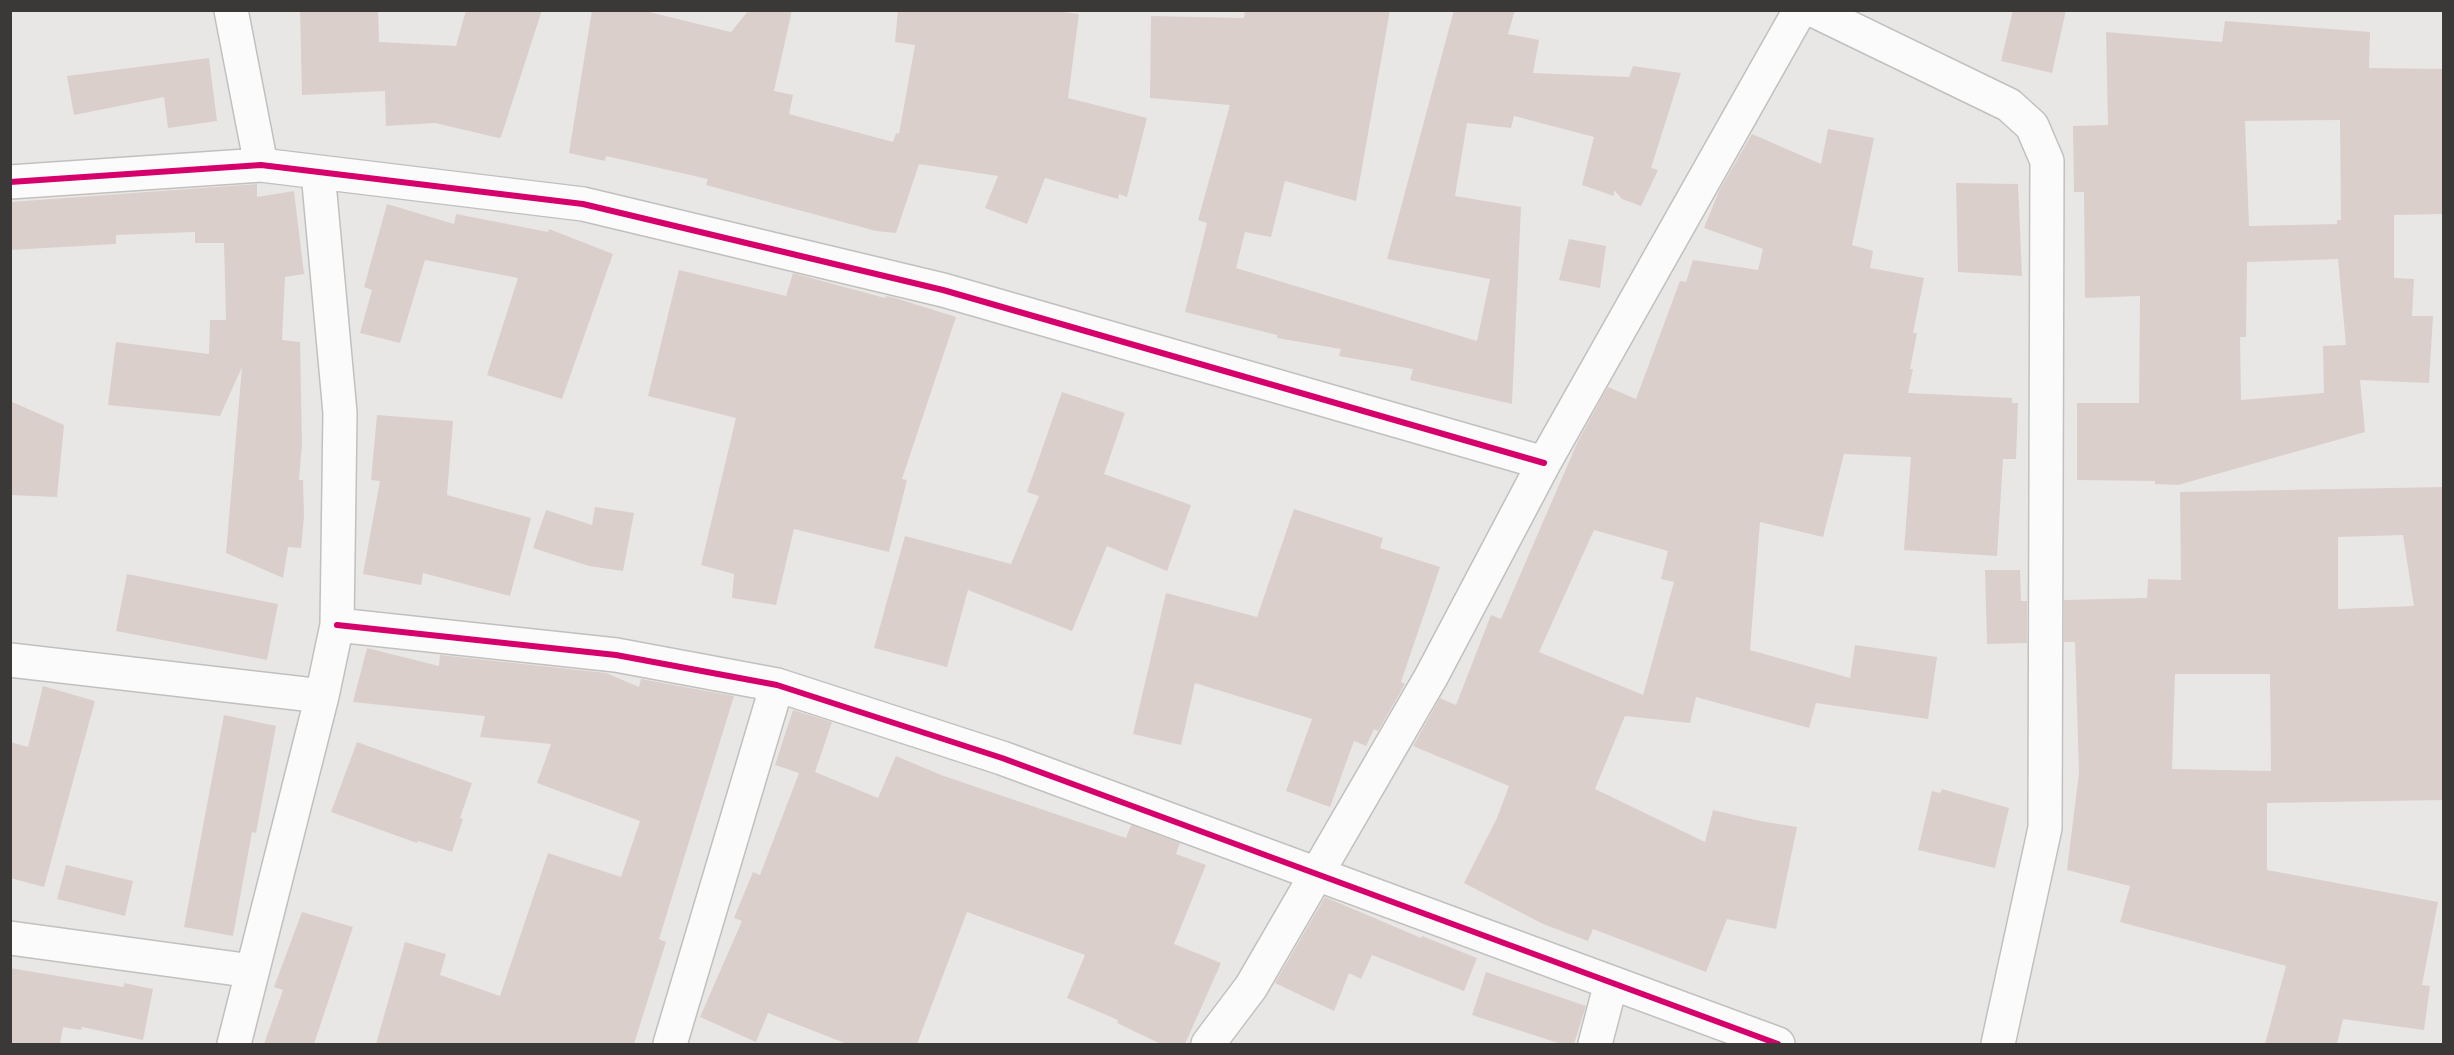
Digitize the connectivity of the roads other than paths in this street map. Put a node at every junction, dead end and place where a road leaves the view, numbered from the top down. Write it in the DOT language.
graph roads {
  1 [pos="231,10"];
  2 [pos="1800,10"];
  3 [pos="1813,10"];
  4 [pos="261,165"];
  5 [pos="318,172"];
  6 [pos="10,182"];
  7 [pos="1544,463"];
  8 [pos="337,625"];
  9 [pos="10,660"];
  10 [pos="777,685"];
  11 [pos="322,696"];
  12 [pos="1317,875"];
  13 [pos="10,938"];
  14 [pos="252,971"];
  15 [pos="1611,983"];
  16 [pos="234,1044"];
  17 [pos="670,1044"];
  18 [pos="1208,1044"];
  19 [pos="1595,1044"];
  20 [pos="1778,1044"];
  21 [pos="1998,1044"];
  1 -- 4 [label="street"];
  2 -- 7 [label="street"];
  3 -- 21 [label="street"];
  4 -- 5 [label="street"];
  4 -- 6 [label="street"];
  5 -- 7 [label="street"];
  5 -- 8 [label="street"];
  7 -- 12 [label="street"];
  8 -- 10 [label="street"];
  8 -- 11 [label="street"];
  9 -- 11 [label="street"];
  10 -- 12 [label="street"];
  10 -- 17 [label="street"];
  11 -- 14 [label="street"];
  12 -- 15 [label="street"];
  12 -- 18 [label="street"];
  13 -- 14 [label="street"];
  14 -- 16 [label="street"];
  15 -- 19 [label="street"];
  15 -- 20 [label="street"];
}
